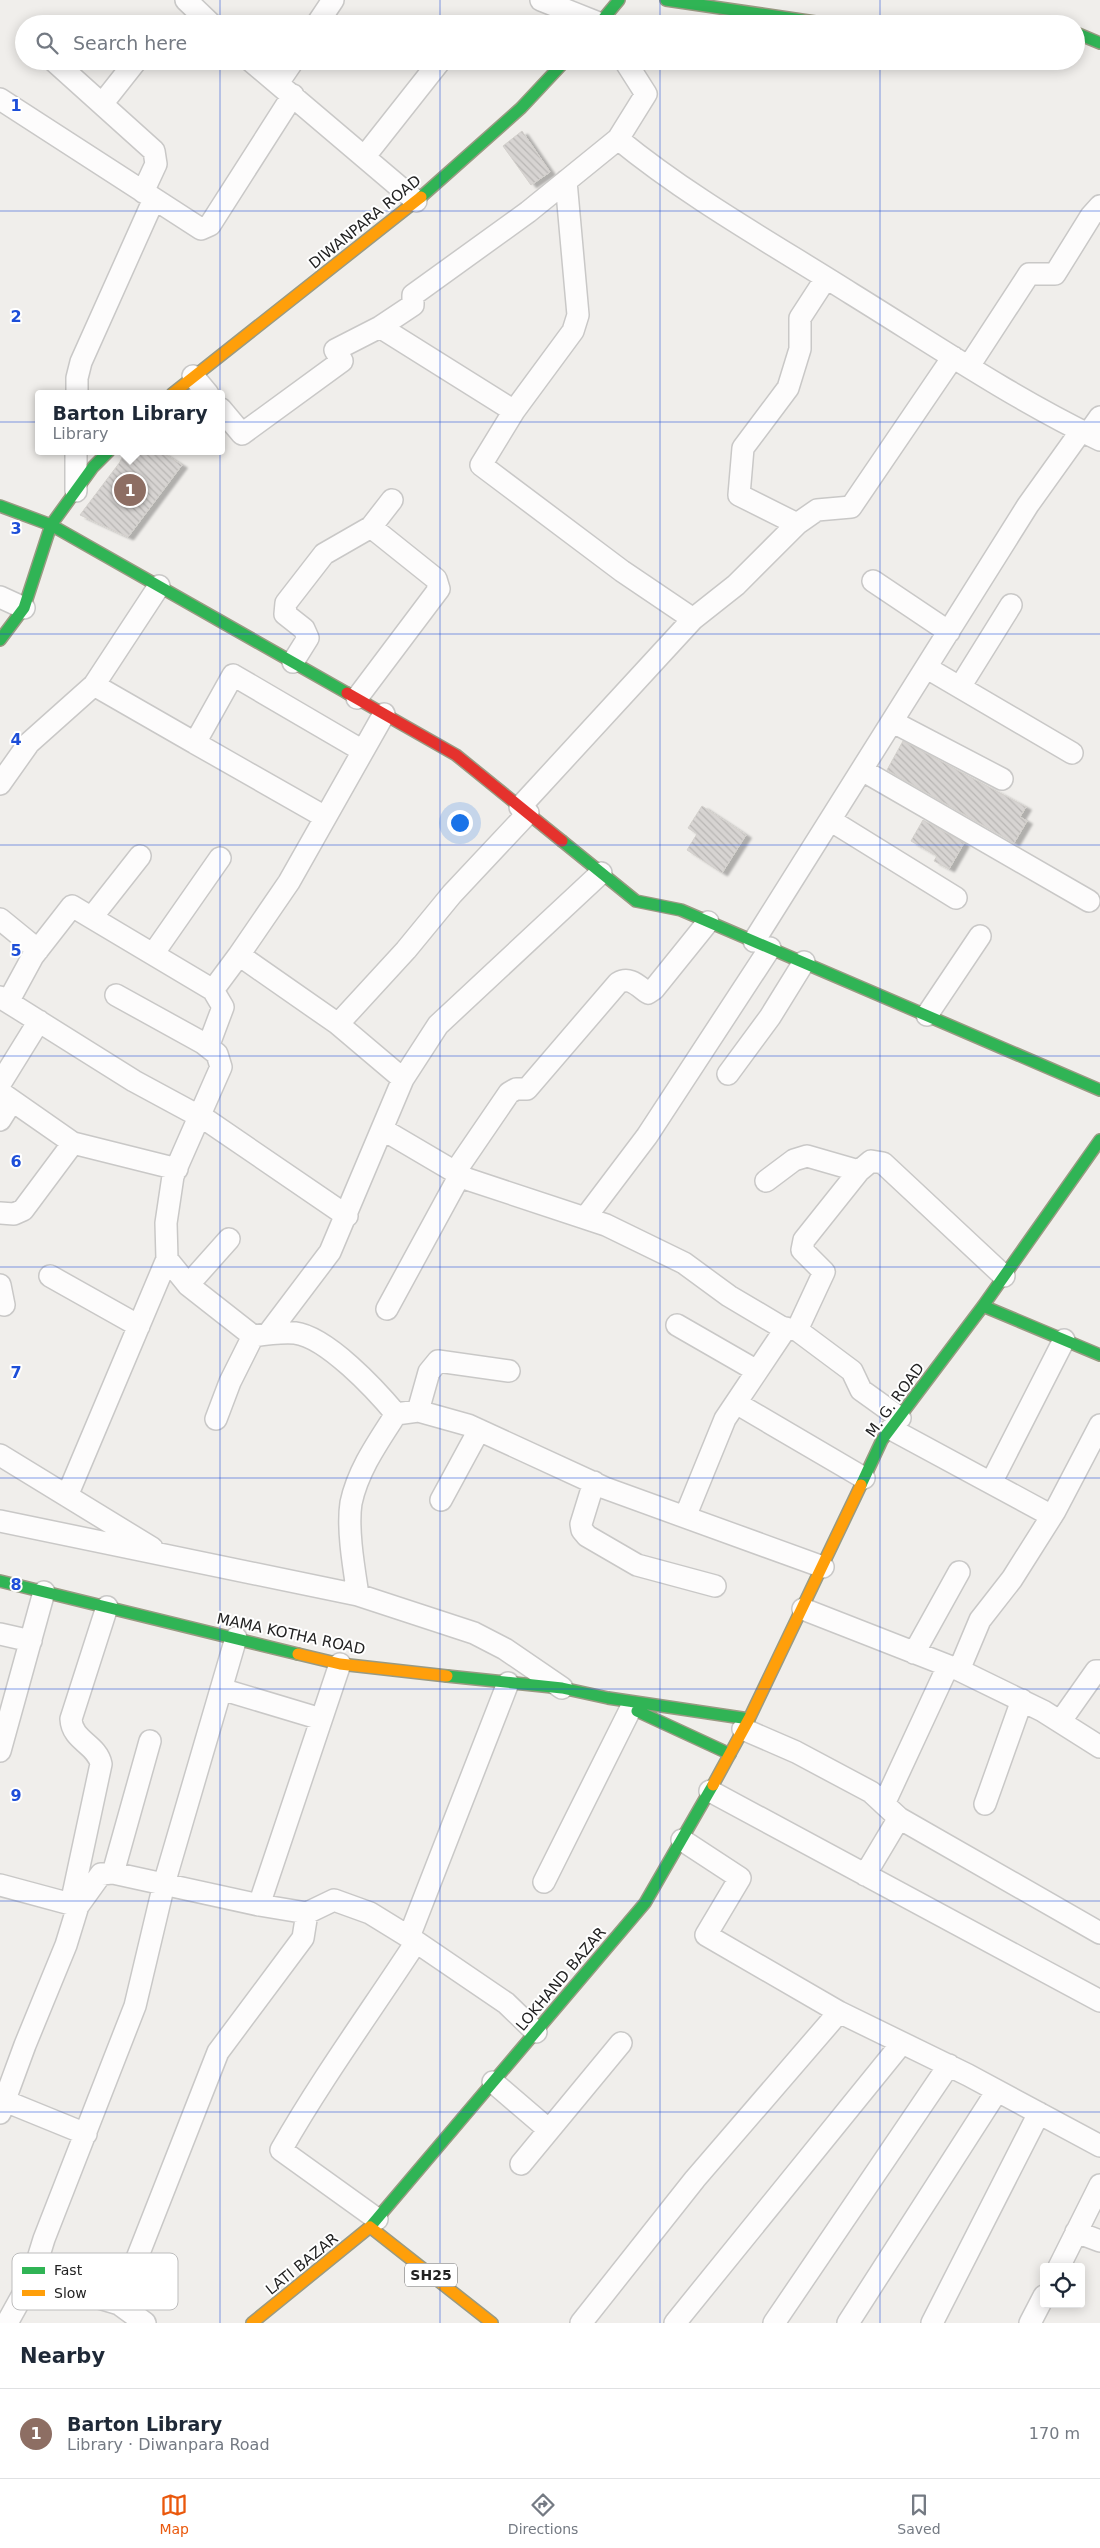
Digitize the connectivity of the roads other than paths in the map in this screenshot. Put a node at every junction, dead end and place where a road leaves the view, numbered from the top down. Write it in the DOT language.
graph roads {
  1 [pos="333,0"];
  2 [pos="541,0"];
  3 [pos="619,0"];
  4 [pos="666,0"];
  5 [pos="187,1"];
  6 [pos="202,15"];
  7 [pos="323,15"];
  8 [pos="579,15"];
  9 [pos="607,15"];
  10 [pos="768,15"];
  11 [pos="1085,37"];
  12 [pos="1100,43"];
  13 [pos="64,70"];
  14 [pos="129,70"];
  15 [pos="262,70"];
  16 [pos="291,70"];
  17 [pos="433,70"];
  18 [pos="557,70"];
  19 [pos="631,70"];
  20 [pos="286,89"];
  21 [pos="0,99"];
  22 [pos="102,104"];
  23 [pos="618,139"];
  24 [pos="365,156"];
  25 [pos="566,181"];
  26 [pos="148,196"];
  27 [pos="416,201"];
  28 [pos="1100,206"];
  29 [pos="826,278"];
  30 [pos="380,327"];
  31 [pos="961,362"];
  32 [pos="193,376"];
  33 [pos="77,390"];
  34 [pos="177,390"];
  35 [pos="205,390"];
  36 [pos="514,411"];
  37 [pos="225,414"];
  38 [pos="1100,417"];
  39 [pos="1089,435"];
  40 [pos="76,455"];
  41 [pos="105,455"];
  42 [pos="76,491"];
  43 [pos="392,500"];
  44 [pos="0,506"];
  45 [pos="797,524"];
  46 [pos="50,525"];
  47 [pos="371,527"];
  48 [pos="873,581"];
  49 [pos="158,586"];
  50 [pos="0,597"];
  51 [pos="1010,605"];
  52 [pos="24,608"];
  53 [pos="693,620"];
  54 [pos="949,632"];
  55 [pos="0,640"];
  56 [pos="293,662"];
  57 [pos="927,668"];
  58 [pos="94,685"];
  59 [pos="960,688"];
  60 [pos="357,698"];
  61 [pos="384,714"];
  62 [pos="893,722"];
  63 [pos="194,743"];
  64 [pos="363,751"];
  65 [pos="1072,753"];
  66 [pos="862,770"];
  67 [pos="1002,779"];
  68 [pos="0,784"];
  69 [pos="524,810"];
  70 [pos="325,818"];
  71 [pos="830,820"];
  72 [pos="140,856"];
  73 [pos="220,858"];
  74 [pos="601,873"];
  75 [pos="956,898"];
  76 [pos="1089,900"];
  77 [pos="92,917"];
  78 [pos="0,919"];
  79 [pos="708,922"];
  80 [pos="980,936"];
  81 [pos="762,945"];
  82 [pos="38,950"];
  83 [pos="153,954"];
  84 [pos="239,955"];
  85 [pos="804,962"];
  86 [pos="213,990"];
  87 [pos="116,995"];
  88 [pos="4,999"];
  89 [pos="927,1016"];
  90 [pos="39,1021"];
  91 [pos="338,1024"];
  92 [pos="208,1047"];
  93 [pos="728,1074"];
  94 [pos="403,1079"];
  95 [pos="0,1084"];
  96 [pos="1100,1090"];
  97 [pos="6,1097"];
  98 [pos="201,1117"];
  99 [pos="0,1120"];
  100 [pos="382,1129"];
  101 [pos="1100,1140"];
  102 [pos="73,1142"];
  103 [pos="177,1169"];
  104 [pos="859,1171"];
  105 [pos="458,1174"];
  106 [pos="766,1182"];
  107 [pos="5,1211"];
  108 [pos="347,1216"];
  109 [pos="585,1218"];
  110 [pos="229,1239"];
  111 [pos="167,1259"];
  112 [pos="50,1276"];
  113 [pos="1004,1276"];
  114 [pos="0,1285"];
  115 [pos="188,1285"];
  116 [pos="4,1306"];
  117 [pos="983,1306"];
  118 [pos="386,1309"];
  119 [pos="677,1325"];
  120 [pos="139,1326"];
  121 [pos="792,1329"];
  122 [pos="261,1335"];
  123 [pos="1064,1340"];
  124 [pos="1100,1355"];
  125 [pos="509,1370"];
  126 [pos="757,1371"];
  127 [pos="736,1403"];
  128 [pos="418,1411"];
  129 [pos="396,1414"];
  130 [pos="216,1419"];
  131 [pos="895,1423"];
  132 [pos="1100,1425"];
  133 [pos="479,1430"];
  134 [pos="0,1455"];
  135 [pos="864,1478"];
  136 [pos="594,1482"];
  137 [pos="991,1483"];
  138 [pos="67,1496"];
  139 [pos="441,1500"];
  140 [pos="1052,1516"];
  141 [pos="685,1517"];
  142 [pos="0,1521"];
  143 [pos="165,1556"];
  144 [pos="822,1567"];
  145 [pos="959,1572"];
  146 [pos="0,1581"];
  147 [pos="715,1586"];
  148 [pos="44,1592"];
  149 [pos="358,1595"];
  150 [pos="107,1607"];
  151 [pos="803,1609"];
  152 [pos="0,1634"];
  153 [pos="236,1638"];
  154 [pos="31,1641"];
  155 [pos="914,1653"];
  156 [pos="340,1664"];
  157 [pos="954,1668"];
  158 [pos="1100,1671"];
  159 [pos="508,1683"];
  160 [pos="562,1688"];
  161 [pos="221,1689"];
  162 [pos="608,1698"];
  163 [pos="1022,1700"];
  164 [pos="630,1708"];
  165 [pos="321,1719"];
  166 [pos="1060,1722"];
  167 [pos="746,1724"];
  168 [pos="150,1741"];
  169 [pos="1100,1747"];
  170 [pos="0,1751"];
  171 [pos="730,1754"];
  172 [pos="710,1791"];
  173 [pos="884,1804"];
  174 [pos="985,1804"];
  175 [pos="899,1818"];
  176 [pos="682,1840"];
  177 [pos="113,1872"];
  178 [pos="865,1875"];
  179 [pos="544,1882"];
  180 [pos="0,1884"];
  181 [pos="164,1884"];
  182 [pos="74,1905"];
  183 [pos="259,1905"];
  184 [pos="307,1913"];
  185 [pos="1100,1934"];
  186 [pos="413,1940"];
  187 [pos="1100,2001"];
  188 [pos="839,2012"];
  189 [pos="536,2032"];
  190 [pos="621,2043"];
  191 [pos="902,2043"];
  192 [pos="949,2066"];
  193 [pos="493,2082"];
  194 [pos="998,2091"];
  195 [pos="2,2107"];
  196 [pos="1039,2113"];
  197 [pos="550,2130"];
  198 [pos="86,2134"];
  199 [pos="1100,2146"];
  200 [pos="521,2164"];
  201 [pos="1100,2185"];
  202 [pos="373,2223"];
  203 [pos="1076,2232"];
  204 [pos="1100,2241"];
  205 [pos="40,2253"];
  206 [pos="139,2253"];
  207 [pos="1061,2263"];
  208 [pos="1040,2304"];
  209 [pos="14,2310"];
  210 [pos="128,2310"];
  211 [pos="6,2323"];
  212 [pos="146,2323"];
  213 [pos="252,2323"];
  214 [pos="492,2323"];
  215 [pos="581,2323"];
  216 [pos="676,2323"];
  217 [pos="774,2323"];
  218 [pos="848,2323"];
  219 [pos="932,2323"];
  220 [pos="1030,2323"];
  1 -- 7 [label="street"];
  2 -- 8 [label="street"];
  3 -- 9 [label="street"];
  4 -- 10 [label="street"];
  5 -- 6 [label="street"];
  11 -- 12 [label="street"];
  13 -- 22 [label="street"];
  14 -- 22 [label="street"];
  15 -- 20 [label="street"];
  16 -- 20 [label="street"];
  17 -- 24 [label="street"];
  18 -- 27 [label="street, DIWANPARA ROAD"];
  19 -- 23 [label="street"];
  20 -- 24 [label="street"];
  20 -- 26 [label="street"];
  21 -- 26 [label="street"];
  22 -- 26 [label="street"];
  23 -- 25 [label="street"];
  23 -- 29 [label="street"];
  24 -- 27 [label="street"];
  25 -- 30 [label="street"];
  25 -- 36 [label="street"];
  26 -- 33 [label="street"];
  27 -- 32 [label="street, DIWANPARA ROAD"];
  28 -- 31 [label="street"];
  29 -- 31 [label="street"];
  29 -- 45 [label="street"];
  30 -- 36 [label="street"];
  30 -- 37 [label="street"];
  31 -- 39 [label="street"];
  31 -- 45 [label="street"];
  32 -- 34 [label="street, DIWANPARA ROAD"];
  32 -- 35 [label="street"];
  36 -- 53 [label="street"];
  38 -- 39 [label="street"];
  39 -- 54 [label="street"];
  40 -- 42 [label="street"];
  41 -- 42 [label="street"];
  42 -- 46 [label="street"];
  43 -- 47 [label="street"];
  44 -- 46 [label="street"];
  45 -- 53 [label="street"];
  46 -- 49 [label="street"];
  46 -- 52 [label="street"];
  47 -- 56 [label="street"];
  47 -- 60 [label="street"];
  48 -- 54 [label="street"];
  49 -- 56 [label="street"];
  49 -- 58 [label="street"];
  50 -- 52 [label="street"];
  51 -- 59 [label="street"];
  52 -- 55 [label="street"];
  53 -- 69 [label="street"];
  54 -- 57 [label="street"];
  56 -- 60 [label="street"];
  57 -- 59 [label="street"];
  57 -- 62 [label="street"];
  58 -- 63 [label="street"];
  58 -- 68 [label="street"];
  59 -- 65 [label="street"];
  60 -- 61 [label="street"];
  61 -- 64 [label="street"];
  61 -- 69 [label="street"];
  62 -- 66 [label="street"];
  62 -- 67 [label="street"];
  63 -- 64 [label="street"];
  63 -- 70 [label="street"];
  64 -- 70 [label="street"];
  66 -- 71 [label="street"];
  66 -- 76 [label="street"];
  69 -- 74 [label="street"];
  69 -- 91 [label="street"];
  70 -- 84 [label="street"];
  71 -- 75 [label="street"];
  71 -- 81 [label="street"];
  72 -- 77 [label="street"];
  73 -- 83 [label="street"];
  74 -- 79 [label="street"];
  74 -- 94 [label="street"];
  77 -- 82 [label="street"];
  77 -- 83 [label="street"];
  78 -- 82 [label="street"];
  79 -- 81 [label="street"];
  79 -- 105 [label="street"];
  80 -- 89 [label="street"];
  81 -- 85 [label="street"];
  81 -- 109 [label="street"];
  82 -- 88 [label="street"];
  83 -- 86 [label="street"];
  84 -- 86 [label="street"];
  84 -- 91 [label="street"];
  85 -- 89 [label="street"];
  85 -- 93 [label="street"];
  86 -- 92 [label="street"];
  87 -- 92 [label="street"];
  88 -- 90 [label="street"];
  89 -- 96 [label="street"];
  90 -- 95 [label="street"];
  90 -- 98 [label="street"];
  91 -- 94 [label="street"];
  92 -- 98 [label="street"];
  94 -- 100 [label="street"];
  97 -- 99 [label="street"];
  97 -- 102 [label="street"];
  98 -- 103 [label="street"];
  98 -- 108 [label="street"];
  100 -- 105 [label="street"];
  100 -- 108 [label="street"];
  101 -- 113 [label="street, M. G. ROAD"];
  102 -- 103 [label="street"];
  102 -- 107 [label="street"];
  103 -- 111 [label="street"];
  104 -- 106 [label="street"];
  104 -- 113 [label="street"];
  104 -- 121 [label="street"];
  105 -- 109 [label="street"];
  105 -- 118 [label="street"];
  108 -- 122 [label="street"];
  109 -- 121 [label="street"];
  110 -- 115 [label="street"];
  111 -- 115 [label="street"];
  111 -- 120 [label="street"];
  112 -- 120 [label="street"];
  113 -- 117 [label="street, M. G. ROAD"];
  114 -- 116 [label="street"];
  115 -- 122 [label="street"];
  117 -- 123 [label="street"];
  117 -- 131 [label="street, M. G. ROAD"];
  119 -- 126 [label="street"];
  120 -- 138 [label="street"];
  121 -- 126 [label="street"];
  121 -- 131 [label="street"];
  122 -- 129 [label="street"];
  122 -- 130 [label="street"];
  123 -- 124 [label="street"];
  123 -- 137 [label="street"];
  125 -- 128 [label="street"];
  126 -- 127 [label="street"];
  127 -- 135 [label="street"];
  127 -- 141 [label="street"];
  128 -- 129 [label="street"];
  128 -- 133 [label="street"];
  129 -- 149 [label="street"];
  131 -- 135 [label="street, M. G. ROAD"];
  131 -- 137 [label="street"];
  132 -- 140 [label="street"];
  133 -- 136 [label="street"];
  133 -- 139 [label="street"];
  134 -- 138 [label="street"];
  135 -- 144 [label="street, M. G. ROAD"];
  136 -- 141 [label="street"];
  136 -- 147 [label="street"];
  137 -- 140 [label="street"];
  138 -- 143 [label="street"];
  140 -- 157 [label="street"];
  141 -- 144 [label="street"];
  142 -- 143 [label="street"];
  143 -- 149 [label="street"];
  144 -- 151 [label="street, M. G. ROAD"];
  145 -- 155 [label="street"];
  146 -- 148 [label="street, MAMA KOTHA ROAD"];
  148 -- 150 [label="street, MAMA KOTHA ROAD"];
  148 -- 154 [label="street"];
  149 -- 160 [label="street"];
  150 -- 153 [label="street, MAMA KOTHA ROAD"];
  150 -- 182 [label="street"];
  151 -- 155 [label="street"];
  151 -- 167 [label="street, M. G. ROAD"];
  152 -- 154 [label="street"];
  153 -- 156 [label="street, MAMA KOTHA ROAD"];
  153 -- 161 [label="street"];
  154 -- 170 [label="street"];
  155 -- 157 [label="street"];
  156 -- 159 [label="street, MAMA KOTHA ROAD"];
  156 -- 165 [label="street"];
  157 -- 163 [label="street"];
  157 -- 173 [label="street"];
  158 -- 166 [label="street"];
  159 -- 160 [label="street, MAMA KOTHA ROAD"];
  159 -- 186 [label="street"];
  160 -- 162 [label="street, MAMA KOTHA ROAD"];
  161 -- 165 [label="street"];
  161 -- 181 [label="street"];
  162 -- 164 [label="street, MAMA KOTHA ROAD"];
  162 -- 167 [label="street, MAMA KOTHA ROAD"];
  163 -- 166 [label="street"];
  163 -- 174 [label="street"];
  164 -- 171 [label="street, MAMA KOTHA ROAD"];
  164 -- 179 [label="street"];
  165 -- 183 [label="street"];
  166 -- 169 [label="street"];
  167 -- 171 [label="street, LOKHAND BAZAR"];
  167 -- 173 [label="street"];
  168 -- 177 [label="street"];
  171 -- 172 [label="street, LOKHAND BAZAR"];
  172 -- 176 [label="street, LOKHAND BAZAR"];
  172 -- 178 [label="street"];
  173 -- 175 [label="street"];
  175 -- 178 [label="street"];
  175 -- 185 [label="street"];
  176 -- 188 [label="street"];
  176 -- 189 [label="street, LOKHAND BAZAR"];
  177 -- 181 [label="street"];
  177 -- 182 [label="street"];
  178 -- 187 [label="street"];
  180 -- 182 [label="street"];
  181 -- 183 [label="street"];
  181 -- 198 [label="street"];
  182 -- 195 [label="street"];
  183 -- 184 [label="street"];
  184 -- 186 [label="street"];
  184 -- 206 [label="street"];
  186 -- 189 [label="street"];
  186 -- 202 [label="street"];
  188 -- 191 [label="street"];
  188 -- 215 [label="street"];
  189 -- 193 [label="street, LOKHAND BAZAR"];
  190 -- 197 [label="street"];
  191 -- 192 [label="street"];
  191 -- 216 [label="street"];
  192 -- 194 [label="street"];
  192 -- 217 [label="street"];
  193 -- 197 [label="street"];
  193 -- 202 [label="street, LOKHAND BAZAR"];
  194 -- 196 [label="street"];
  194 -- 218 [label="street"];
  195 -- 198 [label="street"];
  196 -- 199 [label="street"];
  196 -- 219 [label="street"];
  197 -- 200 [label="street"];
  198 -- 205 [label="street"];
  201 -- 203 [label="street"];
  202 -- 213 [label="street, LATI BAZAR"];
  202 -- 214 [label="street, SH25"];
  203 -- 204 [label="street"];
  203 -- 207 [label="street"];
  208 -- 220 [label="street"];
  209 -- 211 [label="street"];
  210 -- 212 [label="street"];
}
